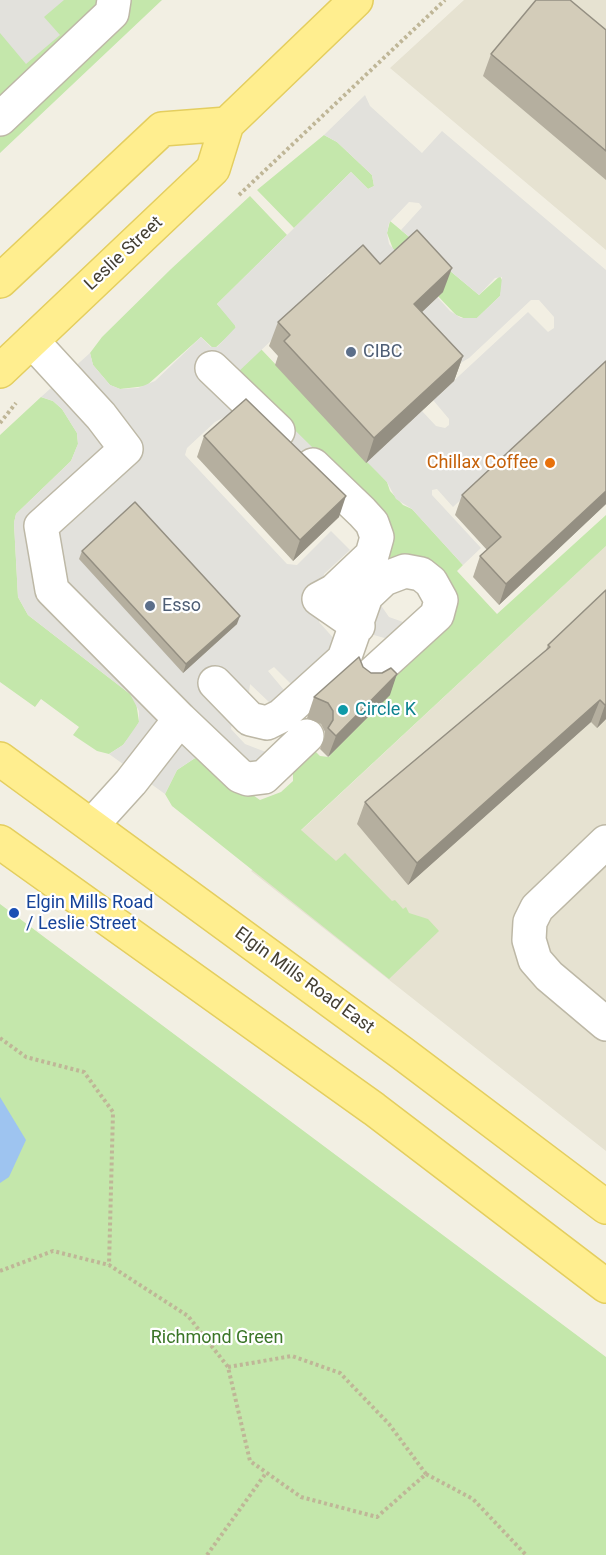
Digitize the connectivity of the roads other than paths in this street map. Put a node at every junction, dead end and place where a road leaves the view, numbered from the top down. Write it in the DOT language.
graph roads {
  1 [pos="114,0"];
  2 [pos="356,0"];
  3 [pos="0,119"];
  4 [pos="226,124"];
  5 [pos="0,281"];
  6 [pos="32,341"];
  7 [pos="212,368"];
  8 [pos="0,371"];
  9 [pos="358,626"];
  10 [pos="370,676"];
  11 [pos="215,683"];
  12 [pos="180,718"];
  13 [pos="307,736"];
  14 [pos="0,759"];
  15 [pos="92,825"];
  16 [pos="606,842"];
  17 [pos="0,843"];
  18 [pos="606,1024"];
  19 [pos="606,1207"];
  20 [pos="606,1286"];
  1 -- 3 [label="street"];
  2 -- 4 [label="main road"];
  4 -- 5 [label="main road"];
  4 -- 6 [label="main road, Leslie Street"];
  6 -- 8 [label="main road, Leslie Street"];
  6 -- 12 [label="street"];
  7 -- 9 [label="street"];
  9 -- 10 [label="street"];
  9 -- 11 [label="street"];
  12 -- 13 [label="street"];
  12 -- 15 [label="street"];
  14 -- 15 [label="main road, Elgin Mills Road East"];
  15 -- 19 [label="main road, Elgin Mills Road East"];
  16 -- 18 [label="street"];
  17 -- 20 [label="main road"];
}
